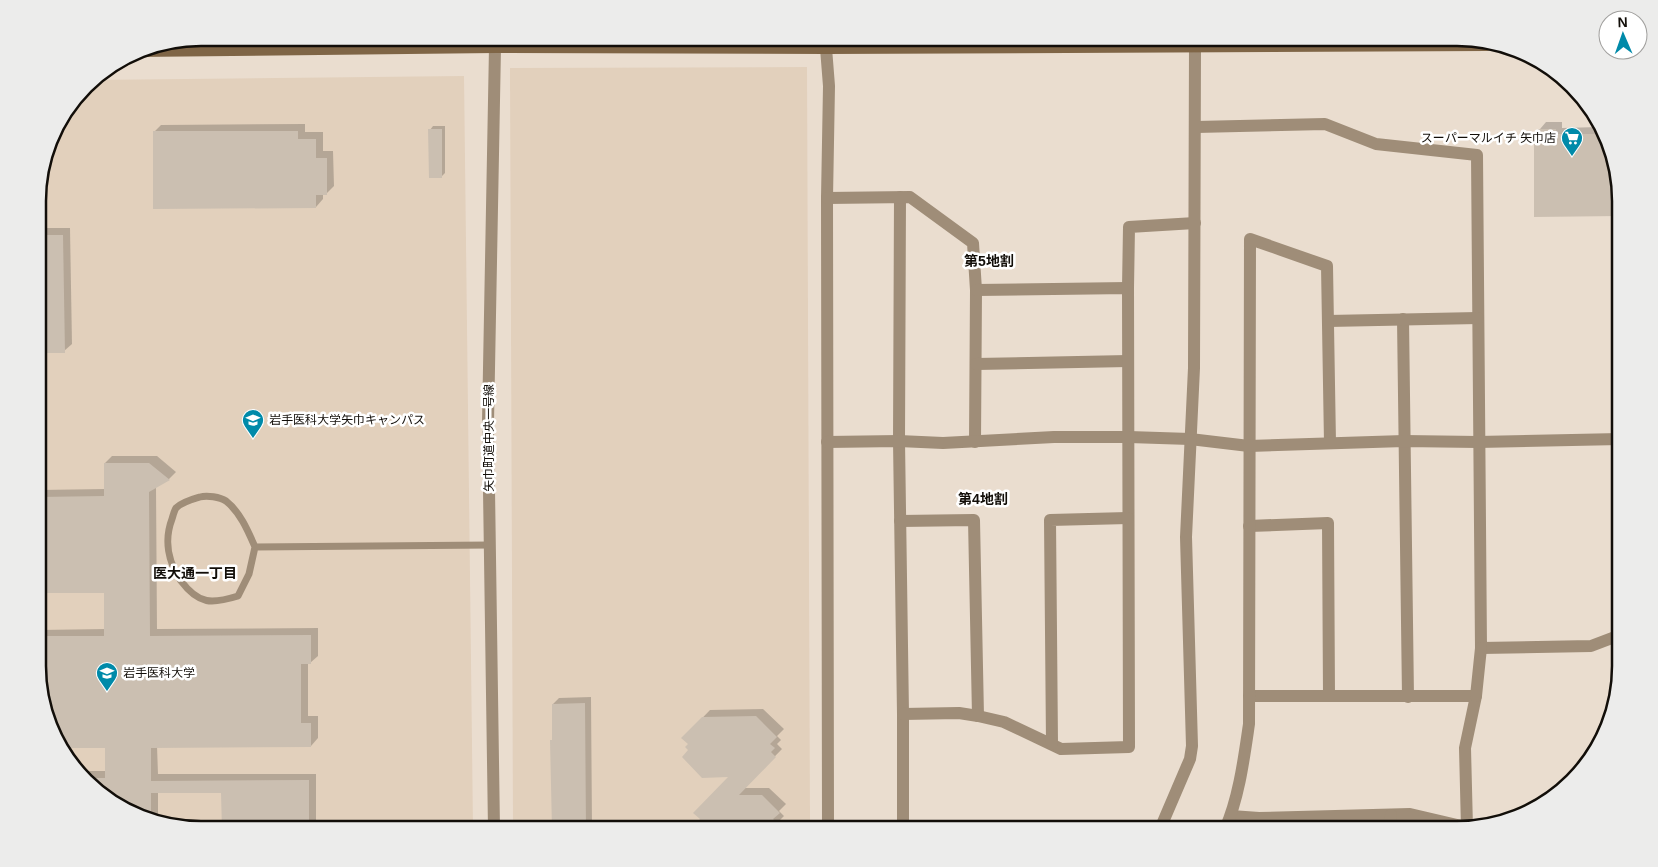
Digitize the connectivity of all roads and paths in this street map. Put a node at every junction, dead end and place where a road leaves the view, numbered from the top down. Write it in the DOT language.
graph roads {
  1 [pos="897,46"];
  2 [pos="1195,46"];
  3 [pos="282,47"];
  4 [pos="495,47"];
  5 [pos="816,47"];
  6 [pos="826,48"];
  7 [pos="166,50"];
  8 [pos="1196,127"];
  9 [pos="900,197"];
  10 [pos="827,198"];
  11 [pos="1195,223"];
  12 [pos="1128,288"];
  13 [pos="976,290"];
  14 [pos="1478,318"];
  15 [pos="1403,319"];
  16 [pos="1328,320"];
  17 [pos="1128,361"];
  18 [pos="976,364"];
  19 [pos="1129,437"];
  20 [pos="1190,439"];
  21 [pos="1612,439"];
  22 [pos="899,441"];
  23 [pos="828,442"];
  24 [pos="975,442"];
  25 [pos="1404,442"];
  26 [pos="1478,442"];
  27 [pos="1330,443"];
  28 [pos="1249,446"];
  29 [pos="1128,518"];
  30 [pos="900,521"];
  31 [pos="1250,526"];
  32 [pos="490,545"];
  33 [pos="254,547"];
  34 [pos="1612,638"];
  35 [pos="1481,648"];
  36 [pos="1249,696"];
  37 [pos="1329,696"];
  38 [pos="1476,696"];
  39 [pos="1408,697"];
  40 [pos="903,714"];
  41 [pos="978,716"];
  42 [pos="1052,744"];
  43 [pos="1390,815"];
  44 [pos="1231,816"];
  45 [pos="902,820"];
  46 [pos="1164,820"];
  47 [pos="1229,820"];
  48 [pos="1389,820"];
  49 [pos="1435,820"];
  50 [pos="1469,820"];
  51 [pos="494,821"];
  52 [pos="828,821"];
  1 -- 6 [label="main road"];
  2 -- 8 [label="street"];
  3 -- 7 [label="main road"];
  4 -- 32 [label="street, 矢巾町道中央一号線"];
  5 -- 6 [label="main road"];
  6 -- 10 [label="street"];
  8 -- 11 [label="street"];
  8 -- 14 [label="street"];
  9 -- 10 [label="street"];
  9 -- 13 [label="street"];
  9 -- 22 [label="street"];
  10 -- 23 [label="street"];
  11 -- 12 [label="street"];
  11 -- 20 [label="street"];
  12 -- 13 [label="street"];
  12 -- 17 [label="street"];
  13 -- 18 [label="street"];
  14 -- 15 [label="street"];
  14 -- 26 [label="street"];
  15 -- 16 [label="street"];
  15 -- 25 [label="street"];
  16 -- 27 [label="street"];
  16 -- 28 [label="street"];
  17 -- 18 [label="street"];
  17 -- 19 [label="street"];
  18 -- 24 [label="street"];
  19 -- 20 [label="street"];
  19 -- 24 [label="street"];
  19 -- 29 [label="street"];
  20 -- 28 [label="street"];
  20 -- 46 [label="street"];
  21 -- 26 [label="street"];
  22 -- 23 [label="street"];
  22 -- 24 [label="street"];
  22 -- 30 [label="street"];
  23 -- 52 [label="street"];
  25 -- 26 [label="street"];
  25 -- 27 [label="street"];
  25 -- 39 [label="street"];
  26 -- 35 [label="street"];
  27 -- 28 [label="street"];
  28 -- 31 [label="street"];
  29 -- 42 [label="street"];
  29 -- 42 [label="street"];
  30 -- 40 [label="street"];
  30 -- 41 [label="street"];
  31 -- 36 [label="street"];
  31 -- 37 [label="street"];
  32 -- 33 [label="lane"];
  32 -- 51 [label="street, 矢巾町道中央一号線"];
  33 -- 33 [label="lane"];
  34 -- 35 [label="street"];
  35 -- 38 [label="street"];
  36 -- 37 [label="street"];
  36 -- 44 [label="street"];
  37 -- 39 [label="street"];
  38 -- 39 [label="street"];
  38 -- 50 [label="street"];
  40 -- 41 [label="street"];
  40 -- 45 [label="street"];
  41 -- 42 [label="street"];
  43 -- 44 [label="street"];
  43 -- 48 [label="street"];
  43 -- 49 [label="street"];
  44 -- 47 [label="street"];
}
